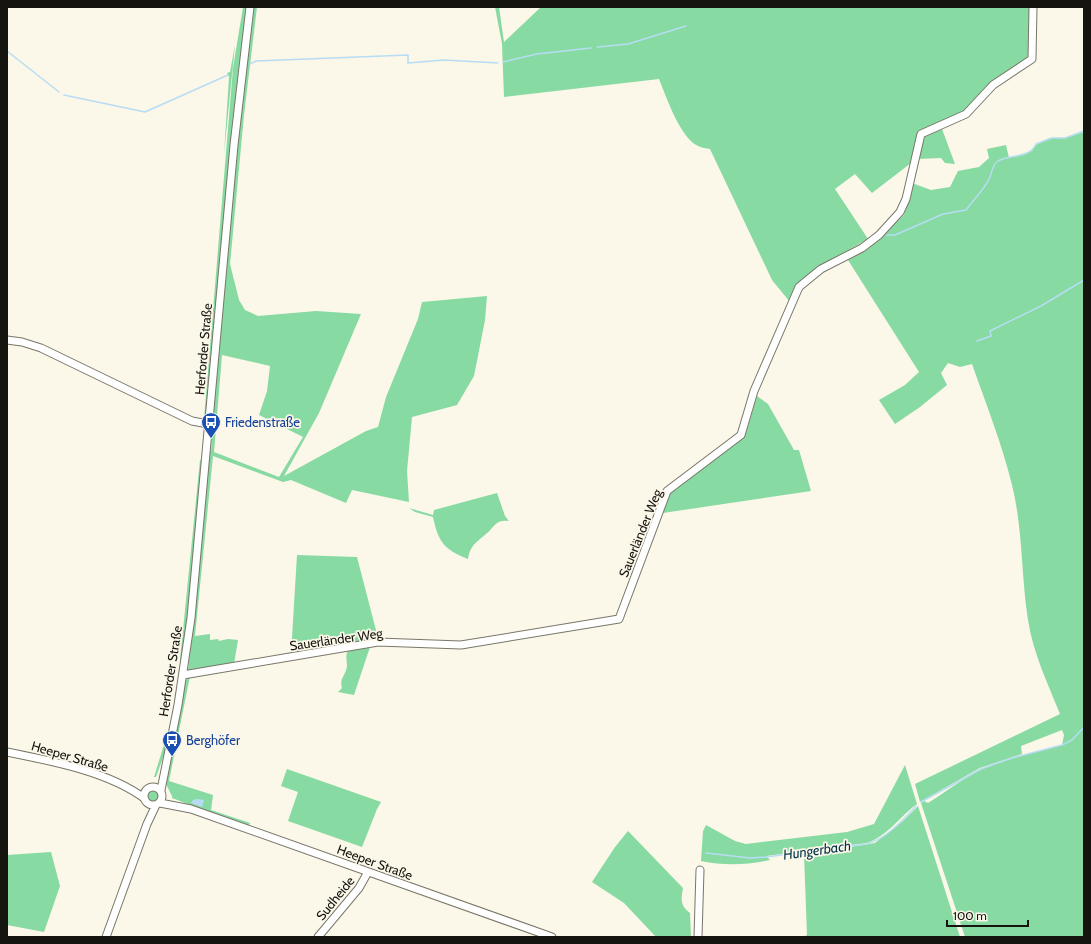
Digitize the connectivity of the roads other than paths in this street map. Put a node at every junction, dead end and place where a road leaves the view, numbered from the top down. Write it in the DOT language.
graph roads {
  1 [pos="250,7"];
  2 [pos="1033,7"];
  3 [pos="7,340"];
  4 [pos="208,424"];
  5 [pos="183,675"];
  6 [pos="7,752"];
  7 [pos="165,764"];
  8 [pos="126,786"];
  9 [pos="150,788"];
  10 [pos="162,792"];
  11 [pos="146,801"];
  12 [pos="158,804"];
  13 [pos="190,809"];
  14 [pos="146,824"];
  15 [pos="700,870"];
  16 [pos="368,872"];
  17 [pos="106,937"];
  18 [pos="318,937"];
  19 [pos="552,937"];
  20 [pos="698,937"];
  1 -- 4 [label="street, Herforder Straße"];
  2 -- 5 [label="street, Sauerländer Weg"];
  3 -- 4 [label="street"];
  4 -- 5 [label="street, Herforder Straße"];
  5 -- 7 [label="street, Herforder Straße"];
  6 -- 8 [label="street, Heeper Straße"];
  7 -- 9 [label="street, Herforder Straße"];
  7 -- 10 [label="street, Herforder Straße"];
  8 -- 9 [label="street, Heeper Straße"];
  8 -- 11 [label="street, Heeper Straße"];
  9 -- 10 [label="street, Heeper Straße"];
  9 -- 11 [label="street, Herforder Straße"];
  10 -- 12 [label="street, Herforder Straße"];
  10 -- 13 [label="street, Heeper Straße"];
  11 -- 12 [label="street, Heeper Straße"];
  11 -- 14 [label="street, Herforder Straße"];
  12 -- 13 [label="street, Heeper Straße"];
  12 -- 14 [label="street, Herforder Straße"];
  13 -- 16 [label="street, Heeper Straße"];
  14 -- 17 [label="street"];
  15 -- 20 [label="street"];
  16 -- 18 [label="street, Sudheide"];
  16 -- 19 [label="street, Heeper Straße"];
}
